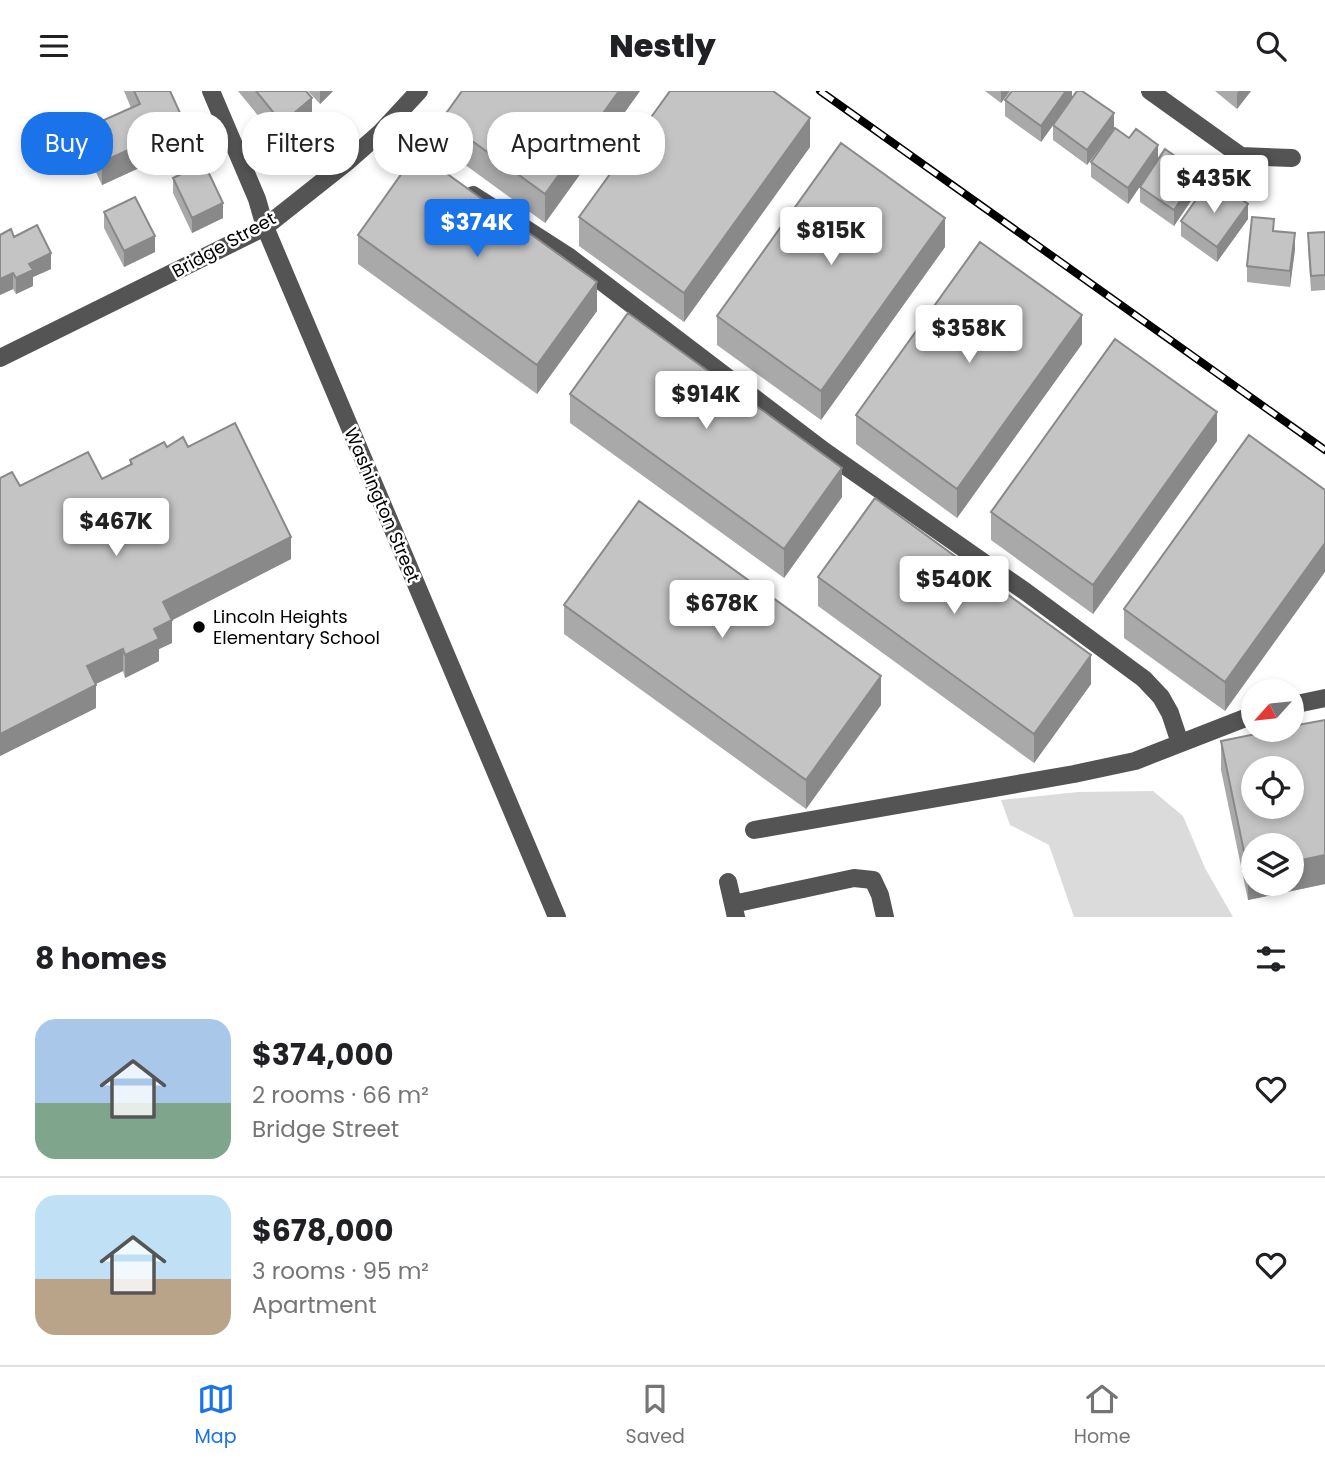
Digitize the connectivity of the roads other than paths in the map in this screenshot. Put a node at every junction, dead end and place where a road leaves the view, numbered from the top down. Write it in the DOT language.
graph roads {
  1 [pos="211,91"];
  2 [pos="419,91"];
  3 [pos="1150,91"];
  4 [pos="400,112"];
  5 [pos="373,139"];
  6 [pos="1292,158"];
  7 [pos="443,175"];
  8 [pos="265,226"];
  9 [pos="0,358"];
  10 [pos="1325,698"];
  11 [pos="1304,702"];
  12 [pos="1241,720"];
  13 [pos="1180,743"];
  14 [pos="754,829"];
  15 [pos="729,881"];
  16 [pos="734,911"];
  17 [pos="556,917"];
  18 [pos="885,917"];
  1 -- 8 [label="street, Washington Street"];
  2 -- 4 [label="street, Bridge Street"];
  3 -- 6 [label="street"];
  5 -- 8 [label="street, Bridge Street"];
  7 -- 13 [label="street"];
  8 -- 9 [label="street, Bridge Street"];
  8 -- 17 [label="street, Washington Street"];
  10 -- 11 [label="street"];
  12 -- 13 [label="street"];
  13 -- 14 [label="street"];
  15 -- 16 [label="street"];
  16 -- 18 [label="street"];
}
